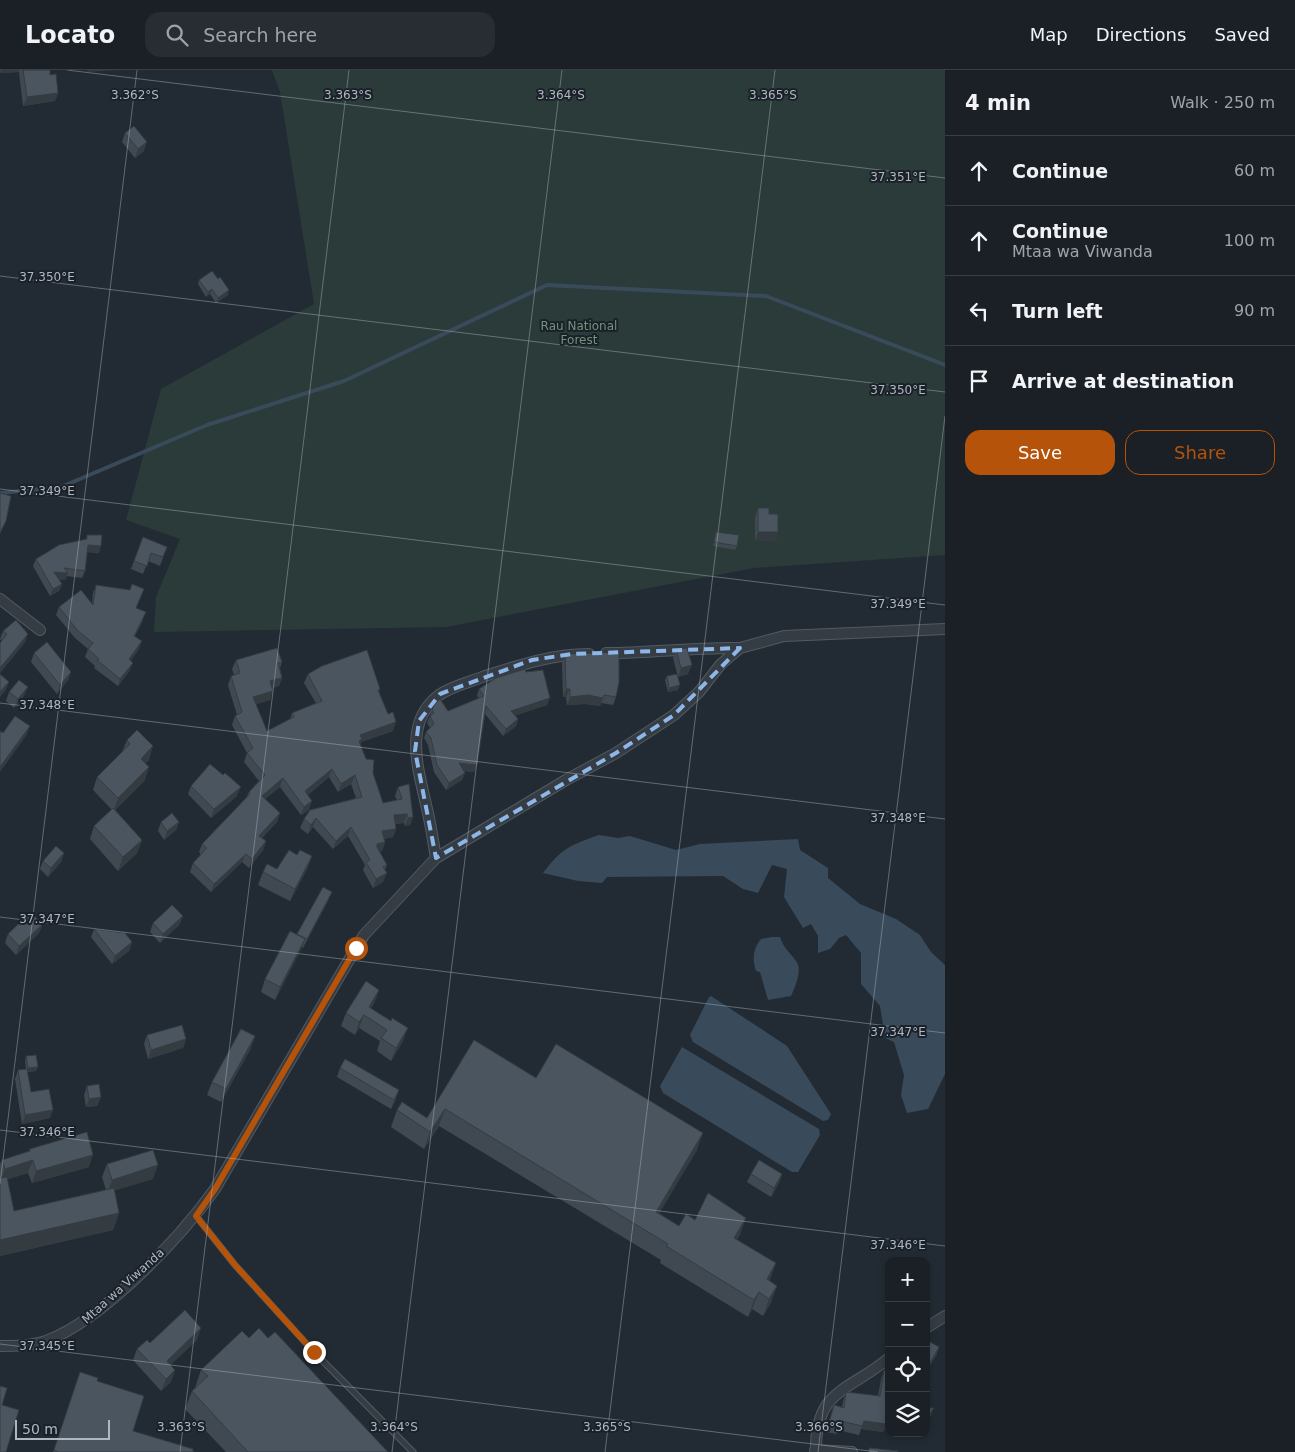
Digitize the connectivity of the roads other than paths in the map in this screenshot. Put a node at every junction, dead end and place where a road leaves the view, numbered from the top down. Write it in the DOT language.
graph roads {
  1 [pos="0,599"];
  2 [pos="945,628"];
  3 [pos="40,630"];
  4 [pos="740,648"];
  5 [pos="436,858"];
  6 [pos="196,1216"];
  7 [pos="945,1316"];
  8 [pos="930,1325"];
  9 [pos="0,1346"];
  10 [pos="885,1361"];
  11 [pos="816,1451"];
  12 [pos="412,1452"];
  13 [pos="852,1452"];
  1 -- 3 [label="street"];
  2 -- 4 [label="street"];
  4 -- 5 [label="street, Mtaa wa Viwanda"];
  4 -- 5 [label="street"];
  5 -- 6 [label="street, Mtaa wa Viwanda"];
  6 -- 9 [label="street, Mtaa wa Viwanda"];
  6 -- 12 [label="lane"];
  7 -- 8 [label="street"];
  10 -- 11 [label="street"];
  11 -- 13 [label="street"];
}
